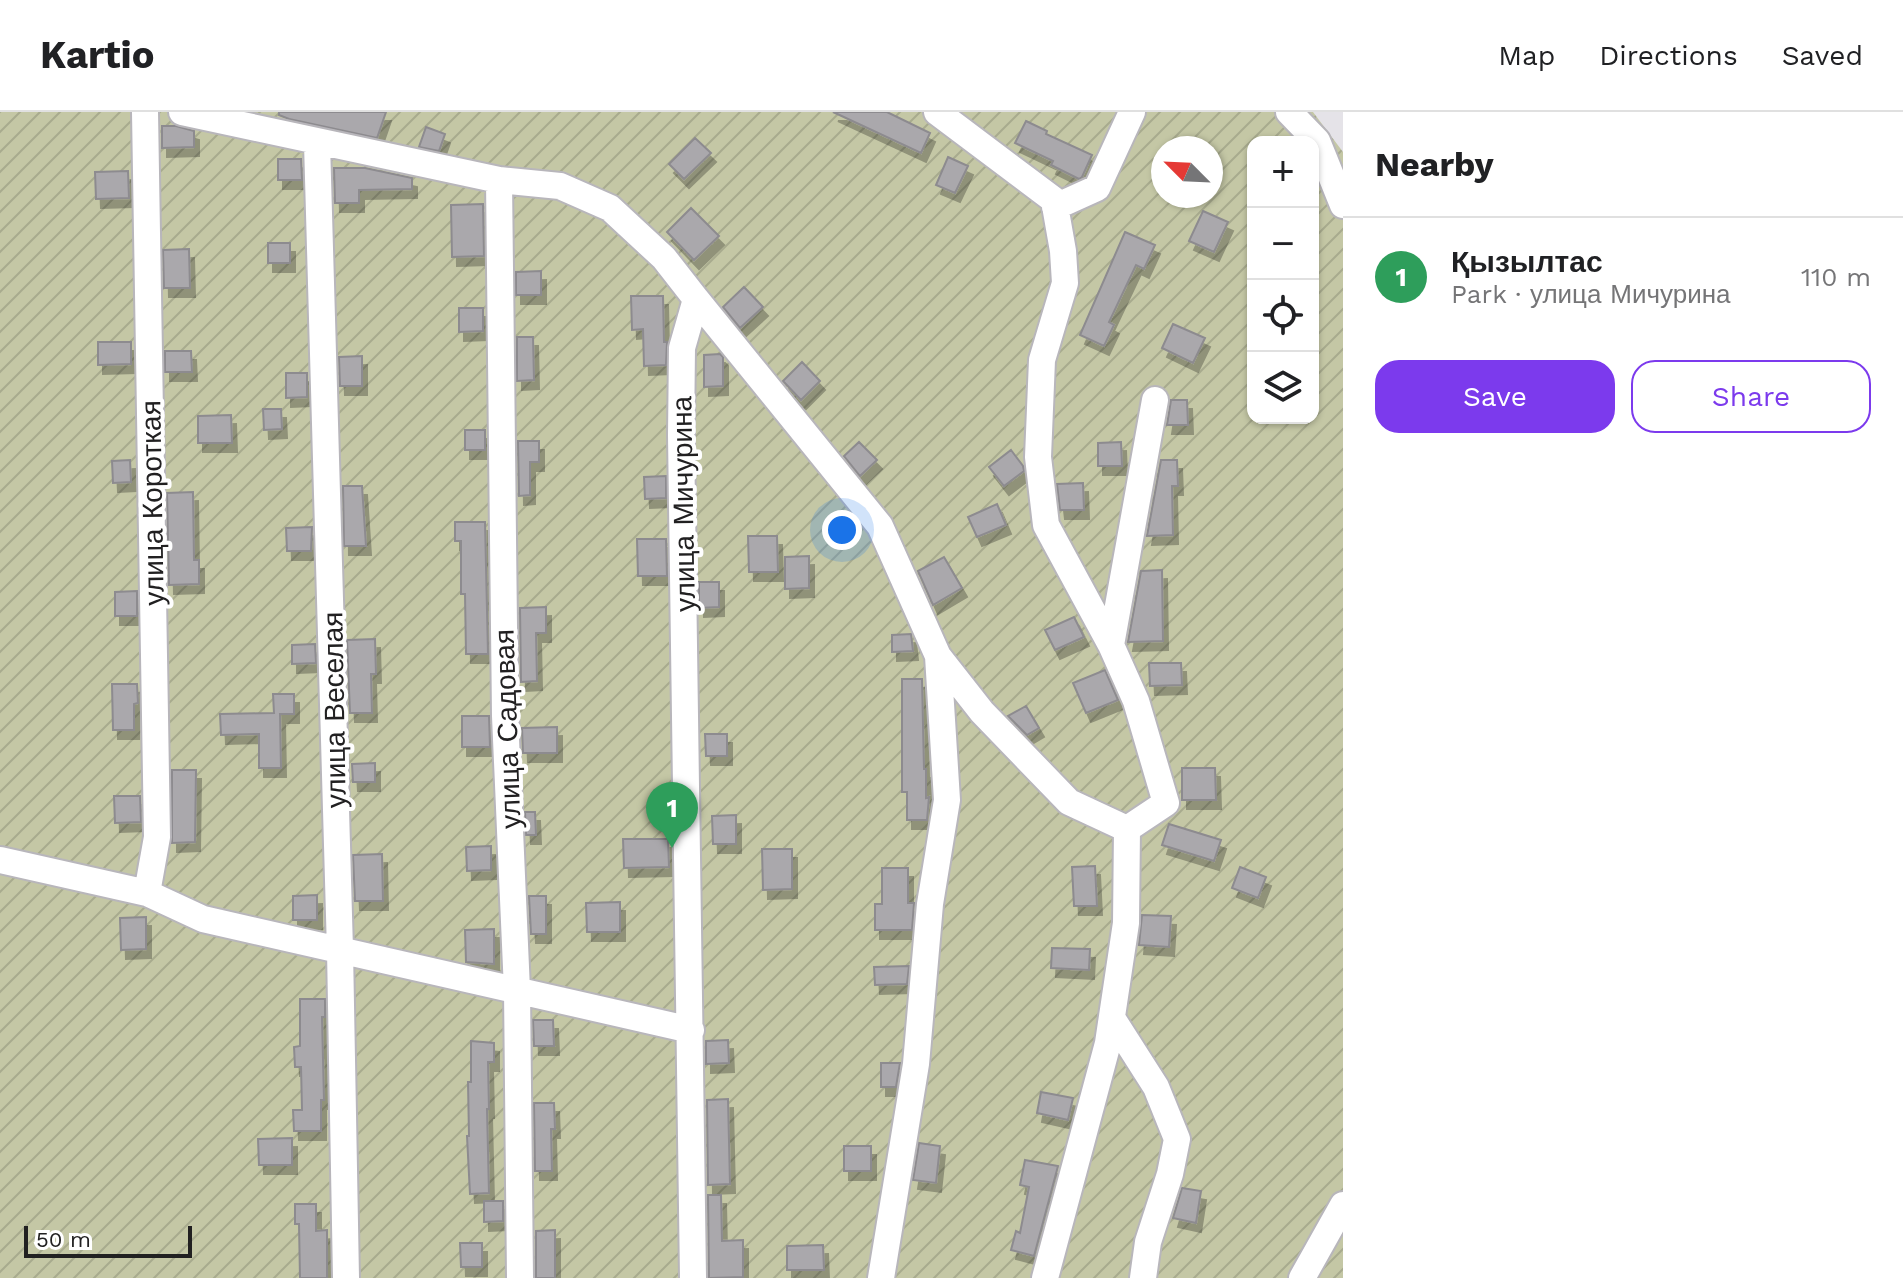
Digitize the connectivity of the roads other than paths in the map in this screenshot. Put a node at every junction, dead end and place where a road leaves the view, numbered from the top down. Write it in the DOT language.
graph roads {
  1 [pos="145,112"];
  2 [pos="182,112"];
  3 [pos="937,112"];
  4 [pos="1132,112"];
  5 [pos="1289,112"];
  6 [pos="317,143"];
  7 [pos="499,180"];
  8 [pos="1343,205"];
  9 [pos="1055,207"];
  10 [pos="696,299"];
  11 [pos="1155,400"];
  12 [pos="1111,645"];
  13 [pos="938,656"];
  14 [pos="1127,829"];
  15 [pos="0,860"];
  16 [pos="147,893"];
  17 [pos="340,950"];
  18 [pos="517,990"];
  19 [pos="1112,1018"];
  20 [pos="691,1030"];
  21 [pos="1343,1205"];
  22 [pos="346,1278"];
  23 [pos="520,1278"];
  24 [pos="693,1278"];
  25 [pos="881,1278"];
  26 [pos="1045,1278"];
  27 [pos="1143,1278"];
  28 [pos="1302,1278"];
  1 -- 16 [label="street, улица Короткая"];
  2 -- 6 [label="street"];
  3 -- 9 [label="street"];
  4 -- 9 [label="street"];
  5 -- 8 [label="street"];
  6 -- 7 [label="street"];
  6 -- 17 [label="street, улица Веселая"];
  7 -- 10 [label="street"];
  7 -- 18 [label="street, улица Садовая"];
  9 -- 12 [label="street"];
  10 -- 13 [label="street"];
  10 -- 20 [label="street, улица Мичурина"];
  11 -- 12 [label="street"];
  12 -- 14 [label="street"];
  13 -- 14 [label="street"];
  13 -- 25 [label="street"];
  14 -- 19 [label="street"];
  15 -- 16 [label="street"];
  16 -- 17 [label="street"];
  17 -- 18 [label="street"];
  17 -- 22 [label="street, улица Веселая"];
  18 -- 20 [label="street"];
  18 -- 23 [label="street, улица Садовая"];
  19 -- 26 [label="street"];
  19 -- 27 [label="street"];
  20 -- 24 [label="street, улица Мичурина"];
  21 -- 28 [label="street"];
}
